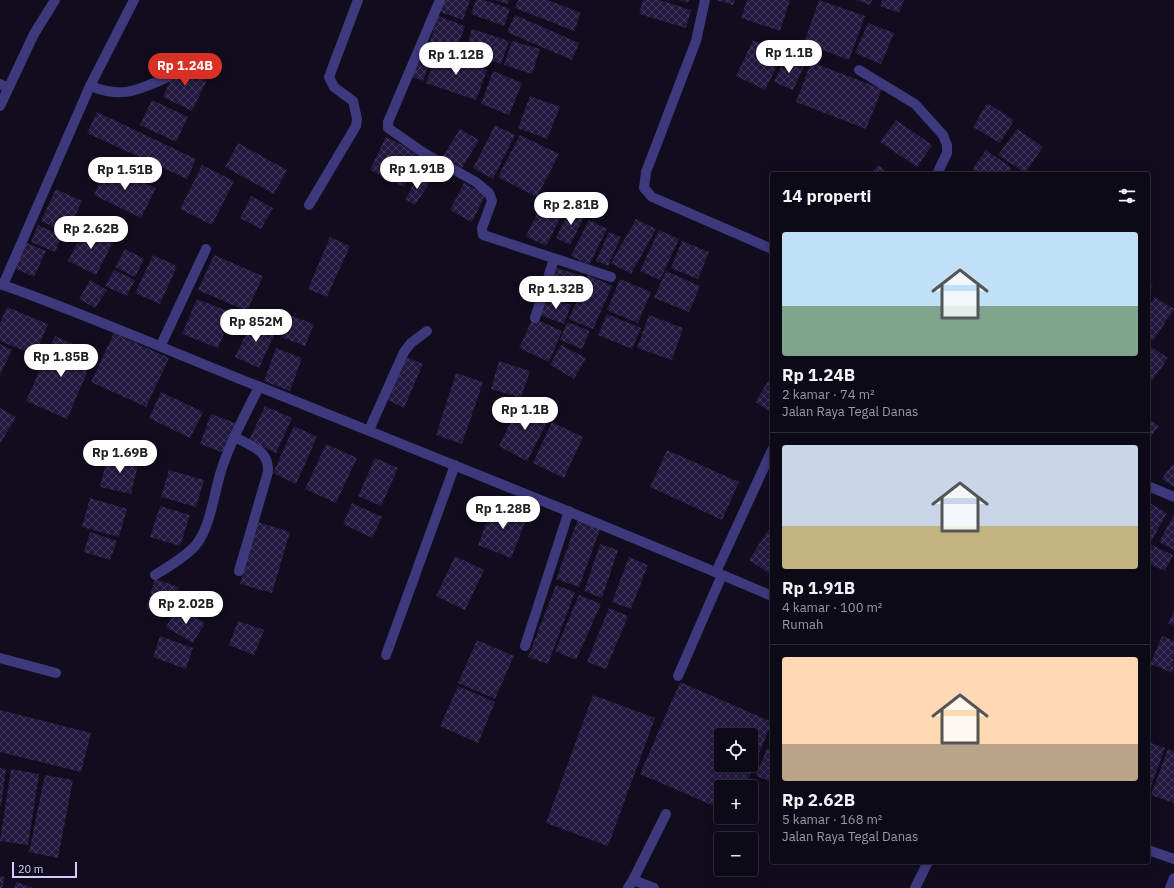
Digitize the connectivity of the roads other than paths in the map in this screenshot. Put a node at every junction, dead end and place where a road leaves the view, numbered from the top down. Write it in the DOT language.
graph roads {
  1 [pos="55,0"];
  2 [pos="134,0"];
  3 [pos="358,0"];
  4 [pos="440,0"];
  5 [pos="705,0"];
  6 [pos="858,70"];
  7 [pos="168,76"];
  8 [pos="4,86"];
  9 [pos="90,86"];
  10 [pos="0,106"];
  11 [pos="938,172"];
  12 [pos="309,205"];
  13 [pos="206,248"];
  14 [pos="770,248"];
  15 [pos="554,259"];
  16 [pos="611,276"];
  17 [pos="2,284"];
  18 [pos="535,318"];
  19 [pos="427,331"];
  20 [pos="162,346"];
  21 [pos="259,387"];
  22 [pos="369,430"];
  23 [pos="235,437"];
  24 [pos="770,455"];
  25 [pos="455,465"];
  26 [pos="1150,487"];
  27 [pos="1174,497"];
  28 [pos="569,511"];
  29 [pos="239,571"];
  30 [pos="719,573"];
  31 [pos="155,575"];
  32 [pos="770,595"];
  33 [pos="525,646"];
  34 [pos="386,655"];
  35 [pos="0,658"];
  36 [pos="56,673"];
  37 [pos="678,676"];
  38 [pos="666,814"];
  39 [pos="1150,851"];
  40 [pos="1174,859"];
  41 [pos="927,864"];
  42 [pos="1174,878"];
  43 [pos="630,884"];
  44 [pos="654,888"];
  45 [pos="915,888"];
  46 [pos="1170,888"];
  1 -- 8 [label="street"];
  2 -- 9 [label="street"];
  3 -- 12 [label="street"];
  4 -- 15 [label="street"];
  5 -- 14 [label="street"];
  6 -- 11 [label="street"];
  7 -- 9 [label="street"];
  8 -- 10 [label="street"];
  9 -- 17 [label="street"];
  13 -- 20 [label="street"];
  15 -- 16 [label="street"];
  15 -- 18 [label="street"];
  17 -- 20 [label="street"];
  19 -- 22 [label="street"];
  20 -- 21 [label="street"];
  21 -- 22 [label="street"];
  21 -- 23 [label="street"];
  22 -- 25 [label="street"];
  23 -- 29 [label="street"];
  23 -- 31 [label="street"];
  24 -- 30 [label="street"];
  25 -- 28 [label="street"];
  25 -- 34 [label="street"];
  26 -- 27 [label="street"];
  28 -- 30 [label="street"];
  28 -- 33 [label="street"];
  30 -- 32 [label="street"];
  30 -- 37 [label="street"];
  35 -- 36 [label="street"];
  38 -- 43 [label="street"];
  39 -- 40 [label="street"];
  41 -- 45 [label="street"];
  42 -- 46 [label="street"];
  43 -- 44 [label="street"];
}
